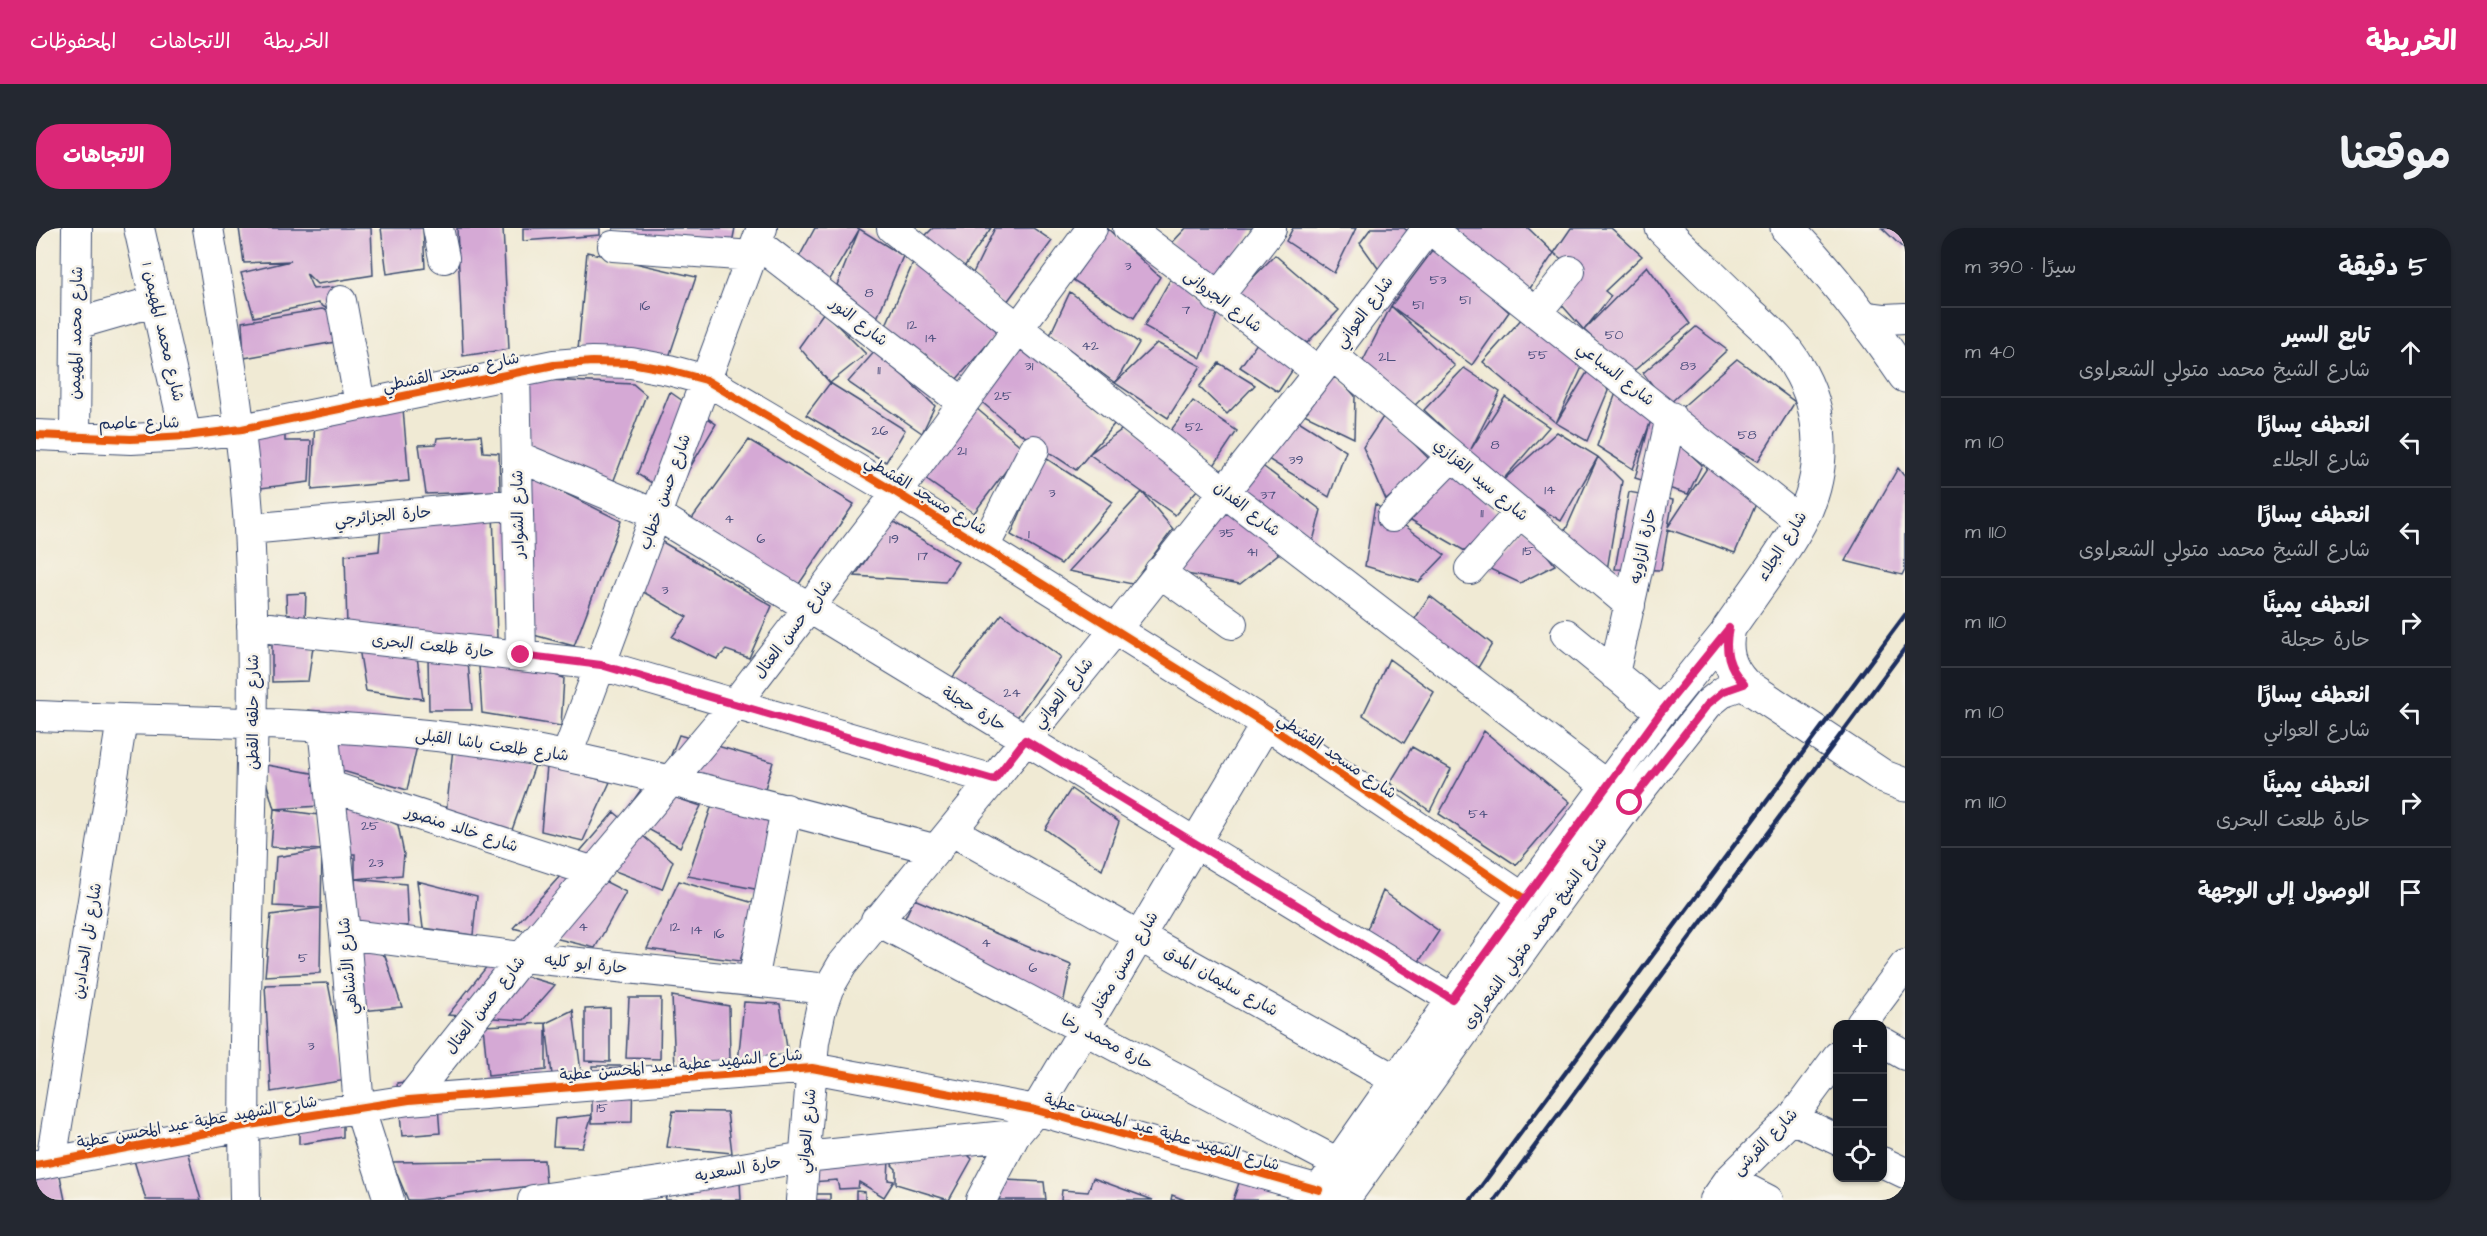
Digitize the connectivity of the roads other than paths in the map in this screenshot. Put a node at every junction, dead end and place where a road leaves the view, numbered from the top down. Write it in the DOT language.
graph roads {
  1 [pos="77,228"];
  2 [pos="139,228"];
  3 [pos="208,228"];
  4 [pos="438,228"];
  5 [pos="892,228"];
  6 [pos="1128,228"];
  7 [pos="1428,228"];
  8 [pos="1662,228"];
  9 [pos="1787,228"];
  10 [pos="1271,229"];
  11 [pos="1078,233"];
  12 [pos="757,242"];
  13 [pos="613,246"];
  14 [pos="444,258"];
  15 [pos="1570,271"];
  16 [pos="1217,298"];
  17 [pos="156,301"];
  18 [pos="341,301"];
  19 [pos="1537,312"];
  20 [pos="1862,316"];
  21 [pos="1905,318"];
  22 [pos="76,324"];
  23 [pos="1018,326"];
  24 [pos="1325,364"];
  25 [pos="514,372"];
  26 [pos="1905,376"];
  27 [pos="706,380"];
  28 [pos="962,402"];
  29 [pos="360,404"];
  30 [pos="1671,417"];
  31 [pos="242,429"];
  32 [pos="36,435"];
  33 [pos="186,436"];
  34 [pos="75,438"];
  35 [pos="1034,450"];
  36 [pos="517,456"];
  37 [pos="1452,456"];
  38 [pos="1223,490"];
  39 [pos="897,493"];
  40 [pos="518,504"];
  41 [pos="1520,512"];
  42 [pos="657,515"];
  43 [pos="1392,517"];
  44 [pos="1801,522"];
  45 [pos="249,529"];
  46 [pos="984,547"];
  47 [pos="1470,569"];
  48 [pos="1160,572"];
  49 [pos="1630,605"];
  50 [pos="809,608"];
  51 [pos="1232,624"];
  52 [pos="252,626"];
  53 [pos="1729,628"];
  54 [pos="1114,630"];
  55 [pos="1566,634"];
  56 [pos="521,655"];
  57 [pos="601,665"];
  58 [pos="1614,674"];
  59 [pos="1744,684"];
  60 [pos="735,704"];
  61 [pos="1661,712"];
  62 [pos="36,716"];
  63 [pos="122,720"];
  64 [pos="254,724"];
  65 [pos="1266,724"];
  66 [pos="323,728"];
  67 [pos="1025,740"];
  68 [pos="567,755"];
  69 [pos="670,780"];
  70 [pos="994,780"];
  71 [pos="1905,785"];
  72 [pos="330,786"];
  73 [pos="1607,786"];
  74 [pos="786,809"];
  75 [pos="944,841"];
  76 [pos="1195,843"];
  77 [pos="594,872"];
  78 [pos="1523,898"];
  79 [pos="876,920"];
  80 [pos="345,934"];
  81 [pos="1140,936"];
  82 [pos="522,957"];
  83 [pos="1905,965"];
  84 [pos="753,981"];
  85 [pos="828,989"];
  86 [pos="1452,999"];
  87 [pos="1864,1020"];
  88 [pos="1083,1030"];
  89 [pos="1887,1045"];
  90 [pos="1905,1055"];
  91 [pos="1833,1063"];
  92 [pos="812,1068"];
  93 [pos="1396,1080"];
  94 [pos="409,1100"];
  95 [pos="359,1107"];
  96 [pos="1036,1110"];
  97 [pos="1792,1118"];
  98 [pos="243,1126"];
  99 [pos="1015,1135"];
  100 [pos="1833,1138"];
  101 [pos="805,1157"];
  102 [pos="43,1163"];
  103 [pos="1338,1163"];
  104 [pos="1887,1164"];
  105 [pos="1905,1173"];
  106 [pos="1722,1190"];
  107 [pos="1325,1197"];
  108 [pos="245,1200"];
  109 [pos="389,1200"];
  110 [pos="533,1200"];
  111 [pos="801,1200"];
  112 [pos="981,1200"];
  113 [pos="1768,1200"];
  1 -- 22 [label="street, شارع محمد المهيمن"];
  2 -- 17 [label="street, شارع محمد المهيمن 1"];
  3 -- 31 [label="street, شارع حلقه القطن"];
  4 -- 14 [label="street"];
  5 -- 23 [label="street, شارع الفدان"];
  6 -- 16 [label="street, شارع الجروانى"];
  7 -- 19 [label="street, شارع السباعي"];
  7 -- 24 [label="street, شارع العواني"];
  8 -- 44 [label="main road, شارع الجلاء"];
  9 -- 20 [label="main road"];
  10 -- 16 [label="street"];
  11 -- 23 [label="street, شارع حسن العتال"];
  12 -- 13 [label="street"];
  12 -- 27 [label="street, شارع حسن خطاب"];
  12 -- 28 [label="street, شارع النور"];
  15 -- 19 [label="street"];
  16 -- 24 [label="street, شارع الجروانى"];
  17 -- 22 [label="street"];
  17 -- 33 [label="street, شارع محمد المهيمن 1"];
  18 -- 29 [label="street"];
  19 -- 30 [label="street, شارع السباعي"];
  20 -- 21 [label="street"];
  20 -- 26 [label="main road"];
  22 -- 34 [label="street, شارع محمد المهيمن"];
  23 -- 28 [label="street, شارع حسن العتال"];
  23 -- 38 [label="street, شارع الفدان"];
  24 -- 37 [label="street, شارع سيد القزازي"];
  24 -- 38 [label="street, شارع العواني"];
  25 -- 27 [label="street, شارع مسجد القشطي"];
  25 -- 29 [label="street, شارع مسجد القشطي"];
  25 -- 36 [label="street, شارع الشوادر"];
  27 -- 39 [label="street, شارع مسجد القشطي"];
  27 -- 42 [label="street, شارع حسن خطاب"];
  28 -- 39 [label="street, شارع حسن العتال"];
  29 -- 31 [label="street, شارع مسجد القشطي"];
  30 -- 44 [label="street, شارع السباعي"];
  30 -- 49 [label="street, حارة الزاويه"];
  31 -- 33 [label="street, شارع عاصم"];
  31 -- 45 [label="street, شارع حلقه القطن"];
  32 -- 34 [label="street, شارع عاصم"];
  33 -- 34 [label="street, شارع عاصم"];
  35 -- 46 [label="street"];
  36 -- 40 [label="street, شارع الشوادر"];
  36 -- 42 [label="street, حارة حجلة"];
  37 -- 41 [label="street, شارع سيد القزازي"];
  37 -- 43 [label="street"];
  38 -- 48 [label="street, شارع العواني"];
  38 -- 73 [label="street, شارع الفدان"];
  39 -- 46 [label="street, شارع مسجد القشطي"];
  39 -- 50 [label="street, شارع حسن العتال"];
  40 -- 45 [label="street, حارة الجزائرجي"];
  40 -- 56 [label="street, شارع الشوادر"];
  41 -- 47 [label="street"];
  41 -- 49 [label="street, شارع سيد القزازي"];
  42 -- 50 [label="street, حارة حجلة"];
  42 -- 57 [label="street, شارع حسن خطاب"];
  44 -- 53 [label="main road, شارع الجلاء"];
  45 -- 52 [label="street, شارع حلقه القطن"];
  46 -- 54 [label="street, شارع مسجد القشطي"];
  48 -- 51 [label="street"];
  48 -- 54 [label="street, شارع العواني"];
  49 -- 58 [label="street, حارة الزاويه"];
  50 -- 60 [label="street, شارع حسن العتال"];
  50 -- 67 [label="street, حارة حجلة"];
  52 -- 56 [label="street, حارة طلعت البحرى"];
  52 -- 64 [label="street, شارع حلقه القطن"];
  53 -- 59 [label="main road"];
  53 -- 61 [label="street, شارع الشيخ محمد متولي الشعراوى"];
  54 -- 65 [label="street, شارع مسجد القشطي"];
  54 -- 67 [label="street, شارع العواني"];
  55 -- 58 [label="street"];
  56 -- 57 [label="street, حارة طلعت البحرى"];
  57 -- 60 [label="street, حارة طلعت البحرى"];
  57 -- 68 [label="street, شارع حسن خطاب"];
  58 -- 61 [label="street"];
  59 -- 71 [label="main road"];
  59 -- 107 [label="street, شارع الشيخ محمد متولي الشعراوى"];
  60 -- 69 [label="street, شارع حسن العتال"];
  60 -- 70 [label="street, حارة طلعت البحرى"];
  61 -- 73 [label="street, شارع الشيخ محمد متولي الشعراوى"];
  62 -- 63 [label="street, شارع طلعت باشا القبلى"];
  63 -- 64 [label="street, شارع طلعت باشا القبلى"];
  63 -- 102 [label="street, شارع تل الحدادين"];
  64 -- 66 [label="street, شارع طلعت باشا القبلى"];
  64 -- 98 [label="street, شارع حلقه القطن"];
  65 -- 76 [label="street, شارع حسن مختار"];
  65 -- 78 [label="street, شارع مسجد القشطي"];
  66 -- 68 [label="street, شارع طلعت باشا القبلى"];
  66 -- 72 [label="street, شارع الأشناهي"];
  67 -- 70 [label="street, شارع العواني"];
  67 -- 76 [label="street, حارة حجلة"];
  68 -- 69 [label="street, شارع طلعت باشا القبلى"];
  69 -- 74 [label="street, شارع طلعت باشا القبلى"];
  69 -- 77 [label="street, شارع حسن العتال"];
  70 -- 75 [label="street, شارع العواني"];
  72 -- 77 [label="street, شارع خالد منصور"];
  72 -- 80 [label="street, شارع الأشناهي"];
  73 -- 78 [label="street, شارع الشيخ محمد متولي الشعراوى"];
  74 -- 75 [label="street, شارع طلعت باشا القبلى"];
  74 -- 84 [label="street"];
  75 -- 79 [label="street, شارع العواني"];
  75 -- 81 [label="street, شارع سليمان المدق"];
  76 -- 81 [label="street, شارع حسن مختار"];
  76 -- 86 [label="street, حارة حجلة"];
  77 -- 82 [label="street, شارع حسن العتال"];
  78 -- 86 [label="street, شارع الشيخ محمد متولي الشعراوى"];
  79 -- 85 [label="street, شارع العواني"];
  79 -- 88 [label="street, حارة محمد رخا"];
  80 -- 82 [label="street, حارة ابو كليه"];
  80 -- 95 [label="street, شارع الأشناهي"];
  81 -- 88 [label="street, شارع حسن مختار"];
  81 -- 93 [label="street, شارع سليمان المدق"];
  82 -- 84 [label="street, حارة ابو كليه"];
  82 -- 94 [label="street, شارع حسن العتال"];
  83 -- 87 [label="street"];
  84 -- 85 [label="street, حارة ابو كليه"];
  85 -- 92 [label="street, شارع العواني"];
  86 -- 93 [label="street, شارع الشيخ محمد متولي الشعراوى"];
  88 -- 96 [label="street, شارع حسن مختار"];
  88 -- 103 [label="street, حارة محمد رخا"];
  89 -- 90 [label="street"];
  91 -- 97 [label="street, شارع القرشى"];
  92 -- 94 [label="street, شارع الشهيد عطية عبد المحسن عطية"];
  92 -- 96 [label="street, شارع الشهيد عطية عبد المحسن عطية"];
  92 -- 101 [label="street, شارع العواني"];
  93 -- 103 [label="street, شارع الشيخ محمد متولي الشعراوى"];
  94 -- 95 [label="street, شارع الشهيد عطية عبد المحسن عطية"];
  95 -- 98 [label="street, شارع الشهيد عطية عبد المحسن عطية"];
  95 -- 109 [label="street, شارع الأشناهي"];
  96 -- 99 [label="street, شارع حسن مختار"];
  96 -- 107 [label="street, شارع الشهيد عطية عبد المحسن عطية"];
  97 -- 100 [label="street"];
  97 -- 106 [label="street, شارع القرشى"];
  98 -- 102 [label="street, شارع الشهيد عطية عبد المحسن عطية"];
  98 -- 108 [label="street, شارع حلقه القطن"];
  99 -- 101 [label="street, حارة السعديه"];
  99 -- 112 [label="street, شارع حسن مختار"];
  101 -- 110 [label="street, حارة السعديه"];
  101 -- 111 [label="street, شارع العواني"];
  103 -- 107 [label="street, شارع الشيخ محمد متولي الشعراوى"];
  104 -- 105 [label="street"];
  106 -- 113 [label="street"];
}
